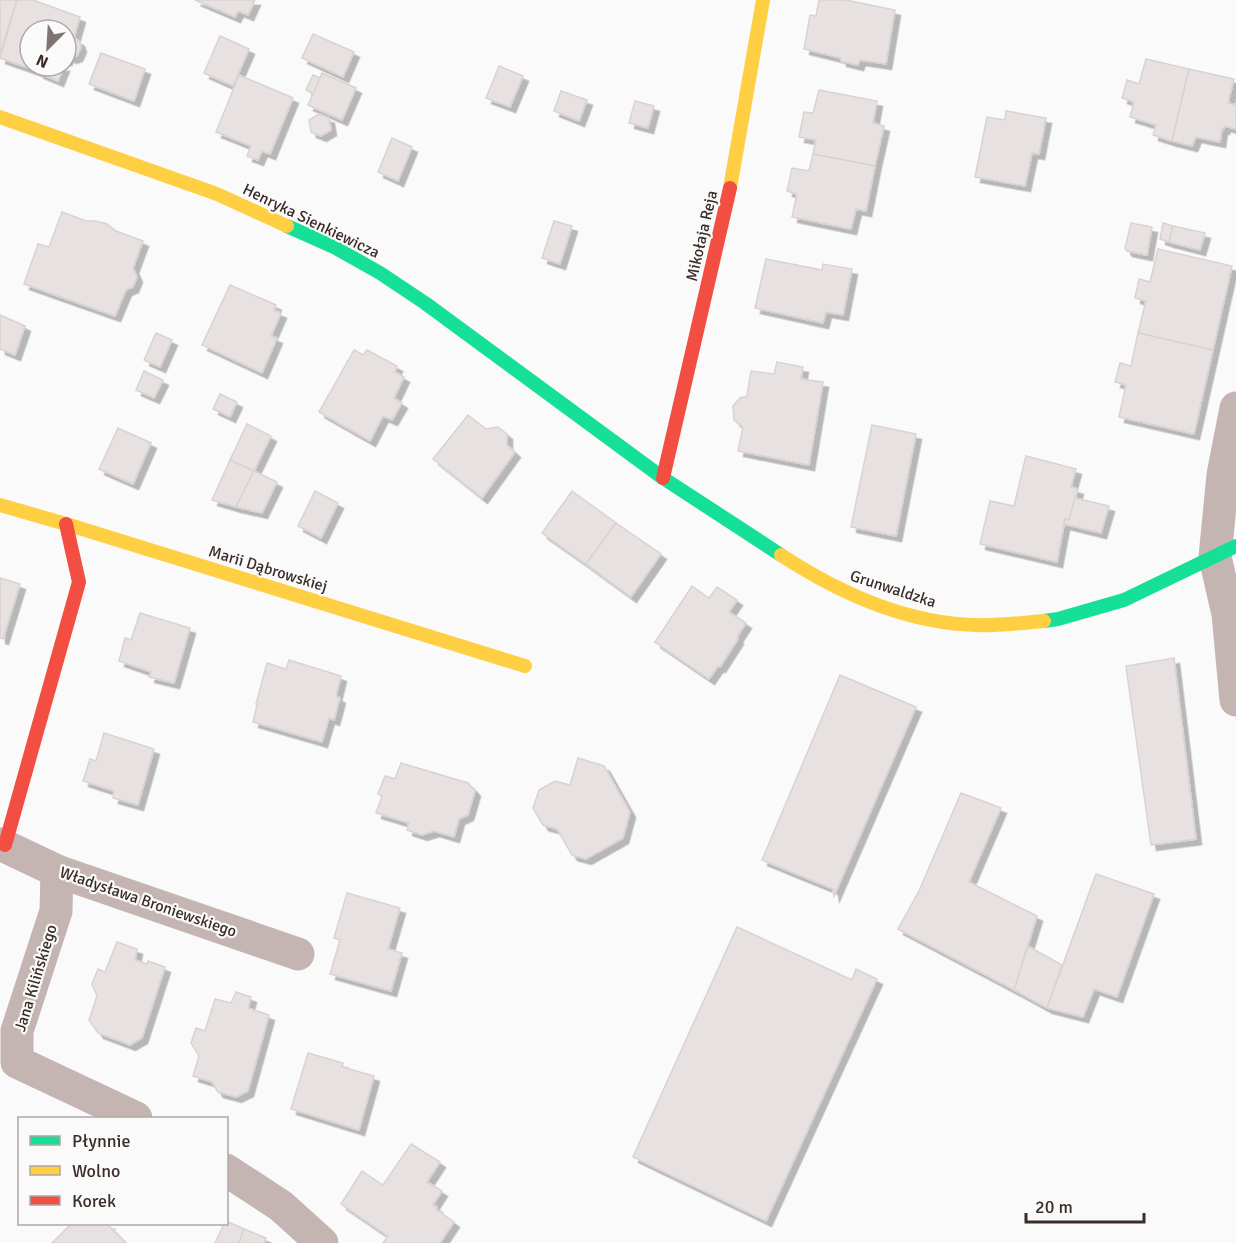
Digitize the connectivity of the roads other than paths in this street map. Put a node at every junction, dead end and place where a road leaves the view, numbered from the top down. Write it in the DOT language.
graph roads {
  1 [pos="763,0"];
  2 [pos="0,117"];
  3 [pos="1236,408"];
  4 [pos="663,478"];
  5 [pos="0,505"];
  6 [pos="66,524"];
  7 [pos="1229,558"];
  8 [pos="525,666"];
  9 [pos="1236,700"];
  10 [pos="2,845"];
  11 [pos="57,871"];
  12 [pos="298,954"];
  13 [pos="8,1063"];
  14 [pos="131,1117"];
  15 [pos="228,1171"];
  16 [pos="321,1243"];
  1 -- 4 [label="street, Mikołaja Reja"];
  2 -- 4 [label="street, Henryka Sienkiewicza"];
  3 -- 7 [label="street"];
  4 -- 7 [label="street, Grunwaldzka"];
  5 -- 6 [label="street, Marii Dąbrowskiej"];
  6 -- 8 [label="street, Marii Dąbrowskiej"];
  6 -- 10 [label="street"];
  7 -- 9 [label="street"];
  10 -- 11 [label="street, Władysława Broniewskiego"];
  11 -- 12 [label="street, Władysława Broniewskiego"];
  11 -- 13 [label="street, Jana Kilińskiego"];
  13 -- 14 [label="street, Jana Kilińskiego"];
  15 -- 16 [label="street"];
}
